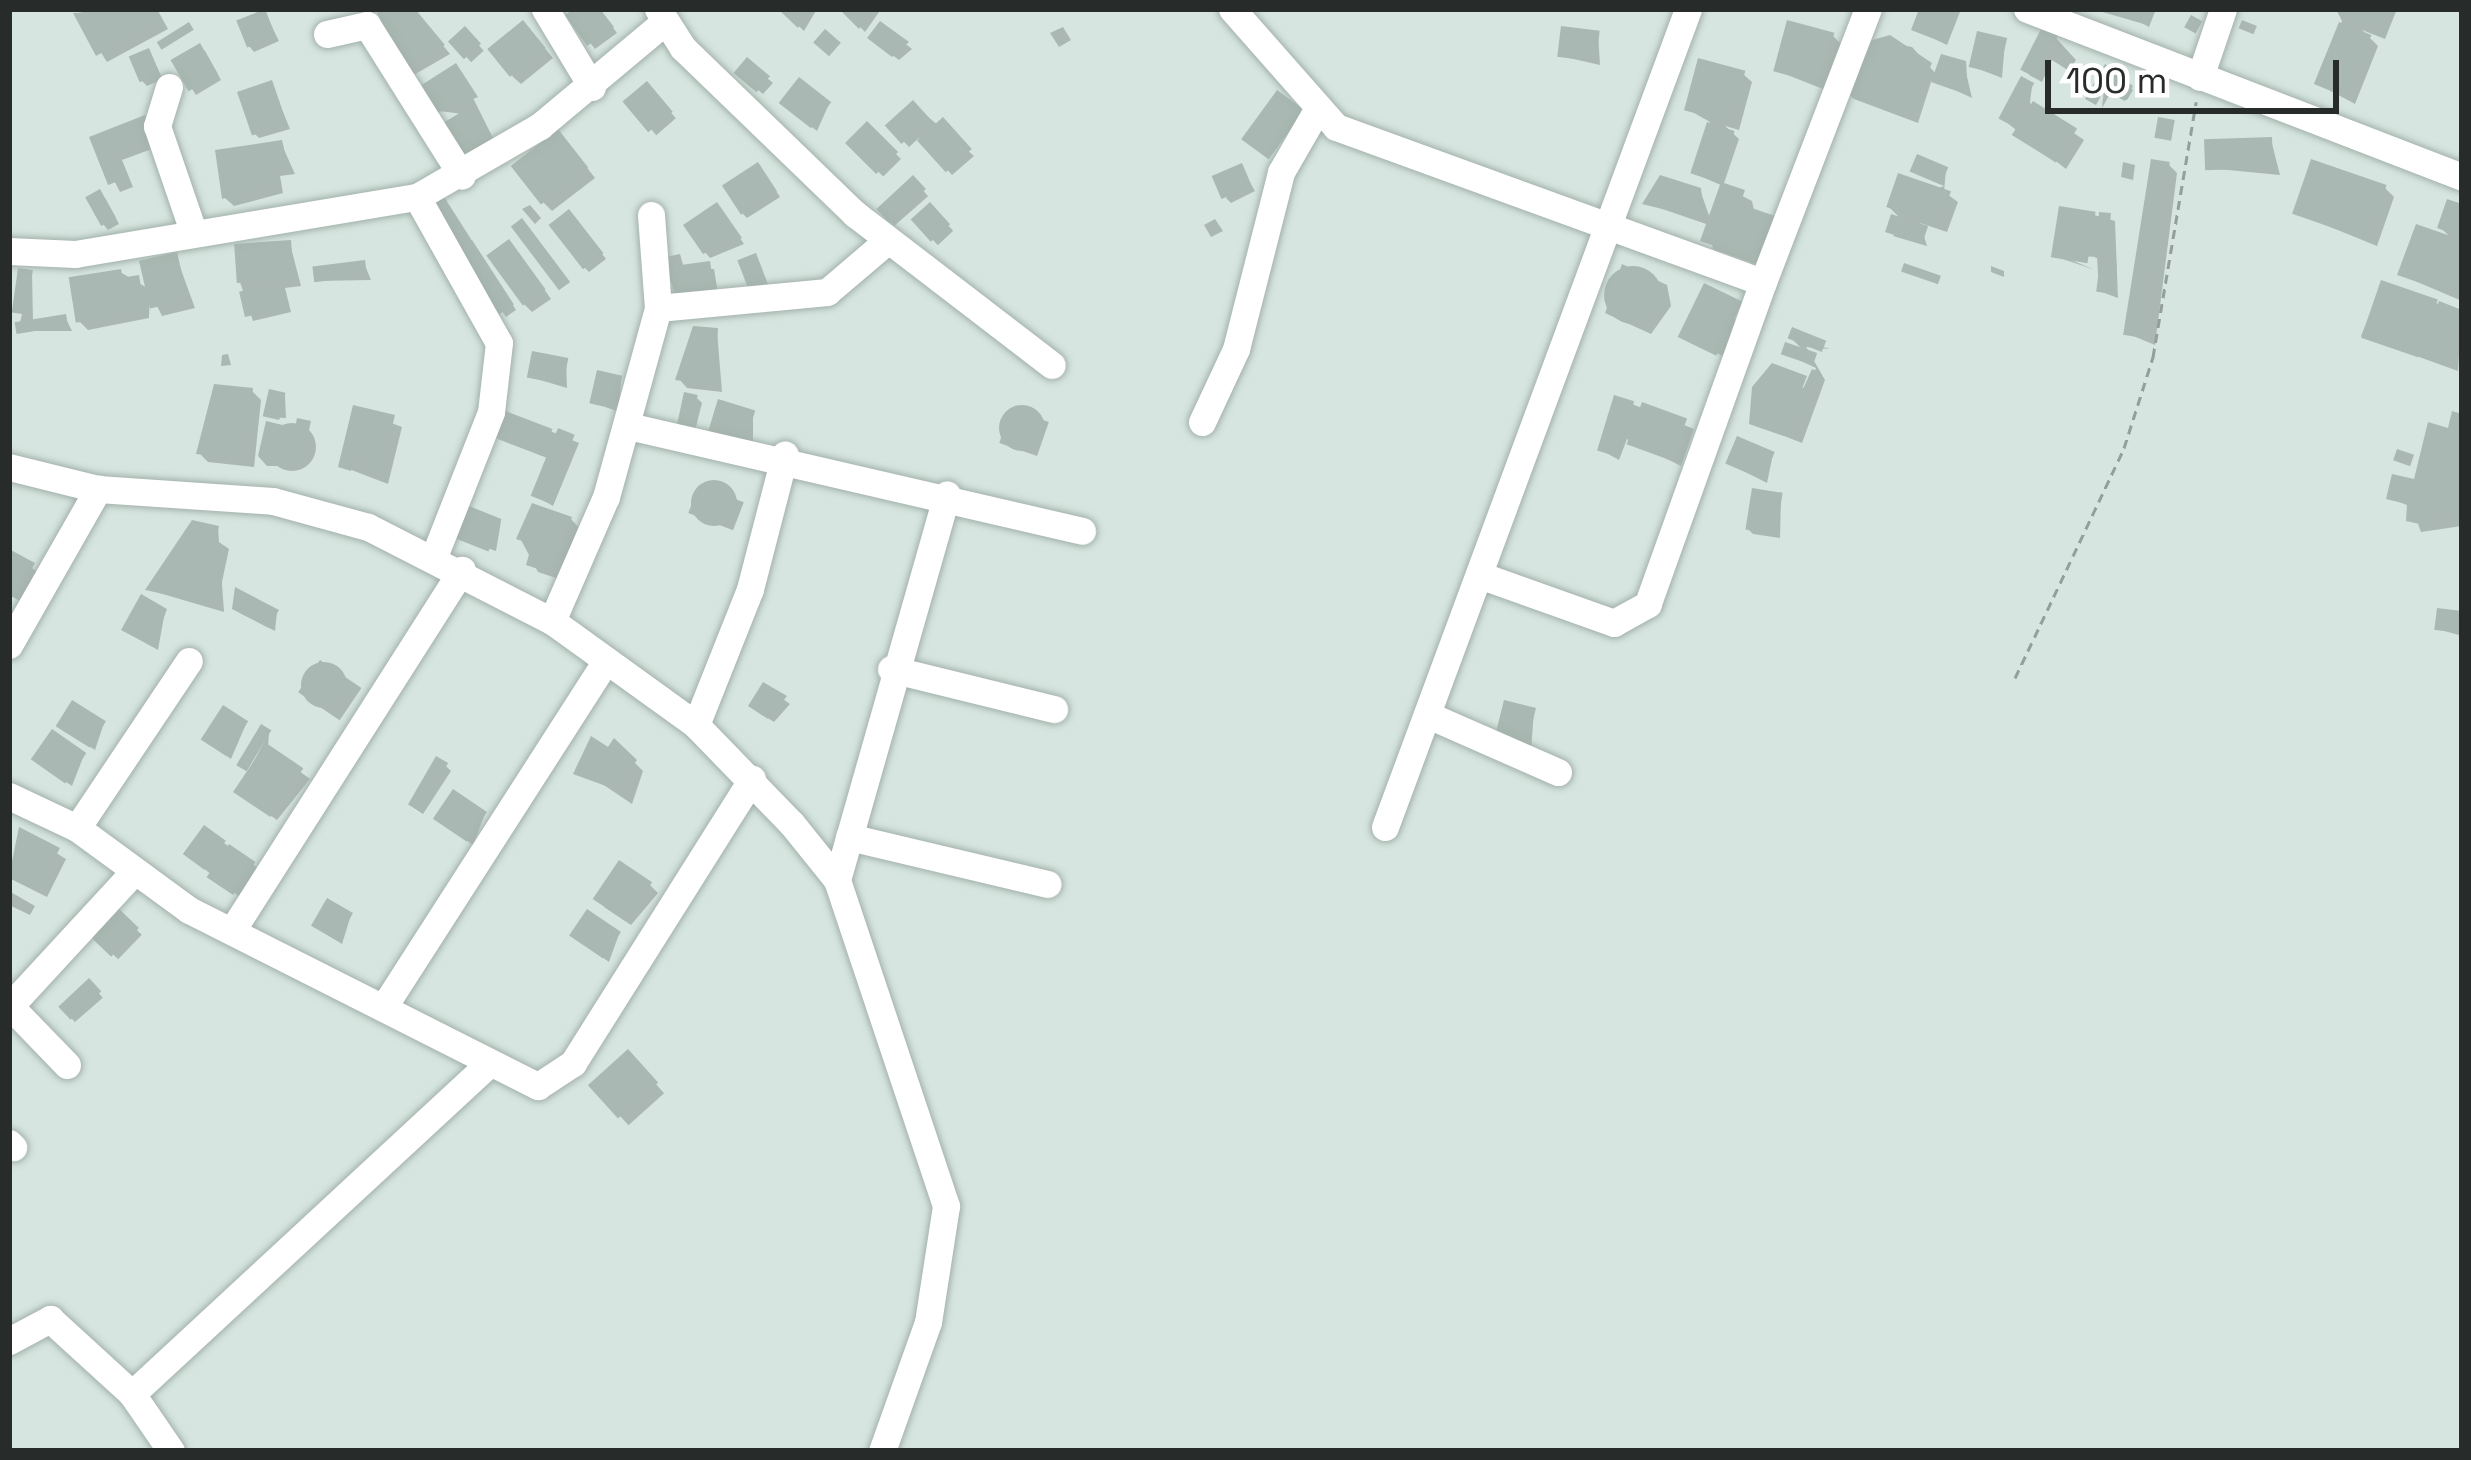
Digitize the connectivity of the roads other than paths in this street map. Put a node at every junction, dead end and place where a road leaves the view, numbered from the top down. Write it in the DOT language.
graph roads {
  1 [pos="545,9"];
  2 [pos="1232,9"];
  3 [pos="1688,9"];
  4 [pos="1868,9"];
  5 [pos="2027,9"];
  6 [pos="2223,9"];
  7 [pos="660,16"];
  8 [pos="327,34"];
  9 [pos="2200,77"];
  10 [pos="169,87"];
  11 [pos="592,87"];
  12 [pos="1316,113"];
  13 [pos="462,176"];
  14 [pos="2462,177"];
  15 [pos="417,197"];
  16 [pos="651,214"];
  17 [pos="1606,223"];
  18 [pos="192,228"];
  19 [pos="888,240"];
  20 [pos="9,251"];
  21 [pos="1763,282"];
  22 [pos="658,308"];
  23 [pos="1052,365"];
  24 [pos="1202,422"];
  25 [pos="628,426"];
  26 [pos="785,454"];
  27 [pos="9,467"];
  28 [pos="98,489"];
  29 [pos="946,494"];
  30 [pos="1082,531"];
  31 [pos="434,557"];
  32 [pos="462,570"];
  33 [pos="1485,577"];
  34 [pos="552,621"];
  35 [pos="9,645"];
  36 [pos="606,660"];
  37 [pos="189,662"];
  38 [pos="891,669"];
  39 [pos="1054,710"];
  40 [pos="1428,715"];
  41 [pos="696,725"];
  42 [pos="1558,772"];
  43 [pos="752,779"];
  44 [pos="9,796"];
  45 [pos="1385,827"];
  46 [pos="77,828"];
  47 [pos="849,837"];
  48 [pos="132,874"];
  49 [pos="837,880"];
  50 [pos="1048,884"];
  51 [pos="232,929"];
  52 [pos="9,1005"];
  53 [pos="383,1008"];
  54 [pos="67,1065"];
  55 [pos="487,1065"];
  56 [pos="9,1341"];
  57 [pos="132,1394"];
  58 [pos="171,1451"];
  59 [pos="882,1451"];
  1 -- 11 [label="street"];
  2 -- 12 [label="street"];
  3 -- 17 [label="street"];
  4 -- 21 [label="street"];
  5 -- 9 [label="street"];
  6 -- 9 [label="street"];
  7 -- 11 [label="street"];
  7 -- 19 [label="street"];
  8 -- 13 [label="street"];
  9 -- 14 [label="street"];
  10 -- 18 [label="street"];
  11 -- 13 [label="street"];
  12 -- 17 [label="street"];
  12 -- 24 [label="street"];
  13 -- 15 [label="street"];
  15 -- 18 [label="street"];
  15 -- 31 [label="street"];
  16 -- 22 [label="street"];
  17 -- 21 [label="street"];
  17 -- 33 [label="street"];
  18 -- 20 [label="street"];
  19 -- 22 [label="street"];
  19 -- 23 [label="street"];
  21 -- 33 [label="street"];
  22 -- 25 [label="street"];
  25 -- 26 [label="street"];
  25 -- 34 [label="street"];
  26 -- 29 [label="street"];
  26 -- 41 [label="street"];
  27 -- 28 [label="street"];
  28 -- 31 [label="street"];
  28 -- 35 [label="street"];
  29 -- 30 [label="street"];
  29 -- 38 [label="street"];
  31 -- 32 [label="street"];
  32 -- 34 [label="street"];
  32 -- 51 [label="street"];
  33 -- 40 [label="street"];
  34 -- 36 [label="street"];
  36 -- 41 [label="street"];
  36 -- 53 [label="street"];
  37 -- 46 [label="street"];
  38 -- 39 [label="street"];
  38 -- 47 [label="street"];
  40 -- 42 [label="street"];
  40 -- 45 [label="street"];
  41 -- 43 [label="street"];
  43 -- 49 [label="street"];
  43 -- 55 [label="street"];
  44 -- 46 [label="street"];
  46 -- 48 [label="street"];
  47 -- 49 [label="street"];
  47 -- 50 [label="street"];
  48 -- 51 [label="street"];
  48 -- 52 [label="street"];
  49 -- 59 [label="street"];
  51 -- 53 [label="street"];
  52 -- 54 [label="street"];
  53 -- 55 [label="street"];
  55 -- 57 [label="street"];
  56 -- 57 [label="street"];
  57 -- 58 [label="street"];
}
